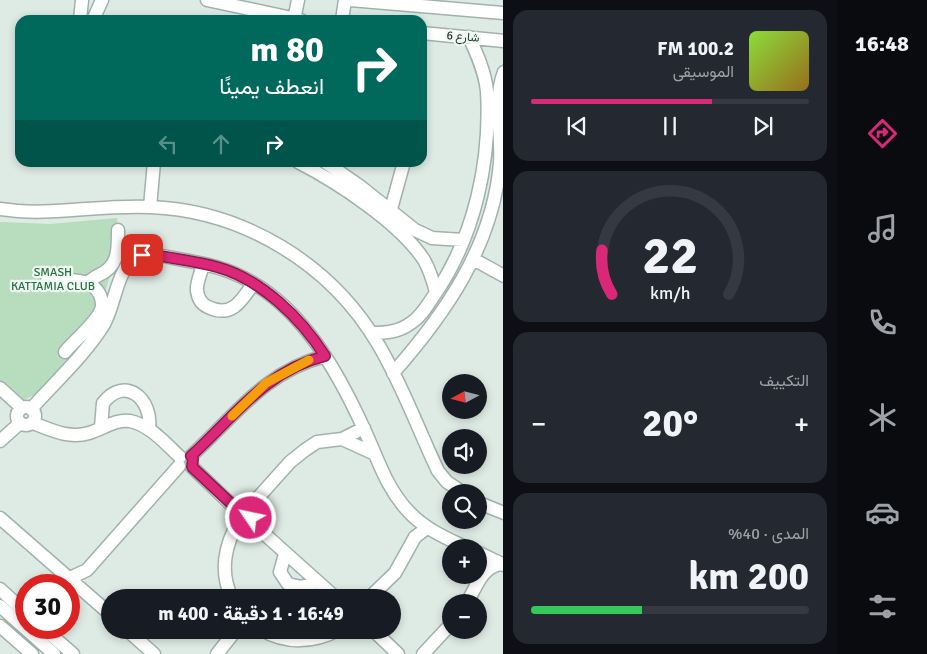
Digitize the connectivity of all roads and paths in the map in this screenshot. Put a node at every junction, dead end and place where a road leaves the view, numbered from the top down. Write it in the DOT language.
graph roads {
  1 [pos="82,0"];
  2 [pos="102,0"];
  3 [pos="208,0"];
  4 [pos="298,0"];
  5 [pos="345,0"];
  6 [pos="350,0"];
  7 [pos="503,13"];
  8 [pos="80,15"];
  9 [pos="95,15"];
  10 [pos="274,15"];
  11 [pos="296,15"];
  12 [pos="343,15"];
  13 [pos="427,33"];
  14 [pos="469,37"];
  15 [pos="503,41"];
  16 [pos="503,72"];
  17 [pos="154,167"];
  18 [pos="306,167"];
  19 [pos="331,167"];
  20 [pos="403,167"];
  21 [pos="150,206"];
  22 [pos="0,209"];
  23 [pos="390,209"];
  24 [pos="118,230"];
  25 [pos="463,240"];
  26 [pos="473,259"];
  27 [pos="203,265"];
  28 [pos="503,276"];
  29 [pos="47,280"];
  30 [pos="85,283"];
  31 [pos="253,284"];
  32 [pos="436,292"];
  33 [pos="99,321"];
  34 [pos="371,333"];
  35 [pos="315,340"];
  36 [pos="65,352"];
  37 [pos="325,356"];
  38 [pos="303,362"];
  39 [pos="393,372"];
  40 [pos="0,388"];
  41 [pos="0,399"];
  42 [pos="23,414"];
  43 [pos="101,427"];
  44 [pos="364,428"];
  45 [pos="150,429"];
  46 [pos="342,439"];
  47 [pos="0,441"];
  48 [pos="375,454"];
  49 [pos="186,461"];
  50 [pos="450,484"];
  51 [pos="487,506"];
  52 [pos="409,513"];
  53 [pos="503,513"];
  54 [pos="244,516"];
  55 [pos="0,518"];
  56 [pos="427,528"];
  57 [pos="449,539"];
  58 [pos="412,544"];
  59 [pos="285,554"];
  60 [pos="487,558"];
  61 [pos="502,564"];
  62 [pos="87,570"];
  63 [pos="487,571"];
  64 [pos="65,574"];
  65 [pos="78,574"];
  66 [pos="317,582"];
  67 [pos="80,587"];
  68 [pos="229,589"];
  69 [pos="325,589"];
  70 [pos="378,589"];
  71 [pos="0,590"];
  72 [pos="83,590"];
  73 [pos="0,606"];
  74 [pos="101,606"];
  75 [pos="15,607"];
  76 [pos="15,611"];
  77 [pos="0,626"];
  78 [pos="442,634"];
  79 [pos="42,639"];
  80 [pos="56,639"];
  81 [pos="138,639"];
  82 [pos="231,639"];
  83 [pos="283,639"];
  84 [pos="301,639"];
  85 [pos="382,639"];
  86 [pos="32,654"];
  87 [pos="54,654"];
  88 [pos="73,654"];
  89 [pos="154,654"];
  90 [pos="217,654"];
  91 [pos="398,654"];
  92 [pos="423,654"];
  1 -- 8 [label="street"];
  2 -- 9 [label="street"];
  3 -- 10 [label="street"];
  4 -- 11 [label="street"];
  5 -- 12 [label="street"];
  6 -- 7 [label="street"];
  13 -- 14 [label="street, شارع 6"];
  14 -- 15 [label="street, شارع 6"];
  14 -- 25 [label="street"];
  16 -- 26 [label="street"];
  17 -- 21 [label="street"];
  18 -- 32 [label="street"];
  19 -- 23 [label="street"];
  20 -- 23 [label="street"];
  21 -- 22 [label="street"];
  21 -- 34 [label="street"];
  23 -- 25 [label="street"];
  24 -- 30 [label="street"];
  25 -- 32 [label="street"];
  26 -- 28 [label="street"];
  26 -- 39 [label="street"];
  27 -- 31 [label="street"];
  27 -- 31 [label="street"];
  27 -- 33 [label="street"];
  29 -- 30 [label="street"];
  30 -- 33 [label="street"];
  31 -- 35 [label="street"];
  32 -- 34 [label="street"];
  33 -- 36 [label="street"];
  33 -- 42 [label="street"];
  34 -- 39 [label="street"];
  35 -- 37 [label="street"];
  35 -- 38 [label="street"];
  37 -- 38 [label="street"];
  37 -- 44 [label="street"];
  38 -- 49 [label="street"];
  39 -- 50 [label="street"];
  40 -- 42 [label="street"];
  41 -- 42 [label="street"];
  42 -- 43 [label="street"];
  42 -- 47 [label="street"];
  43 -- 45 [label="street"];
  43 -- 45 [label="street"];
  44 -- 46 [label="street"];
  44 -- 48 [label="street"];
  45 -- 49 [label="street"];
  46 -- 48 [label="street"];
  46 -- 54 [label="street"];
  48 -- 52 [label="street"];
  49 -- 54 [label="street"];
  49 -- 62 [label="street"];
  51 -- 53 [label="street"];
  52 -- 56 [label="street"];
  52 -- 58 [label="street"];
  54 -- 59 [label="street"];
  54 -- 68 [label="street"];
  55 -- 64 [label="street"];
  56 -- 57 [label="street"];
  56 -- 58 [label="street"];
  58 -- 70 [label="street"];
  59 -- 66 [label="street"];
  59 -- 66 [label="street"];
  60 -- 61 [label="street"];
  61 -- 63 [label="street"];
  62 -- 65 [label="street"];
  62 -- 72 [label="street"];
  66 -- 69 [label="street"];
  67 -- 72 [label="street"];
  71 -- 75 [label="street"];
  72 -- 74 [label="street"];
  73 -- 76 [label="street"];
  77 -- 86 [label="street"];
  78 -- 92 [label="street"];
  79 -- 87 [label="street"];
  80 -- 88 [label="street"];
  81 -- 89 [label="street"];
  82 -- 90 [label="street"];
  83 -- 84 [label="street"];
  85 -- 91 [label="street"];
}
